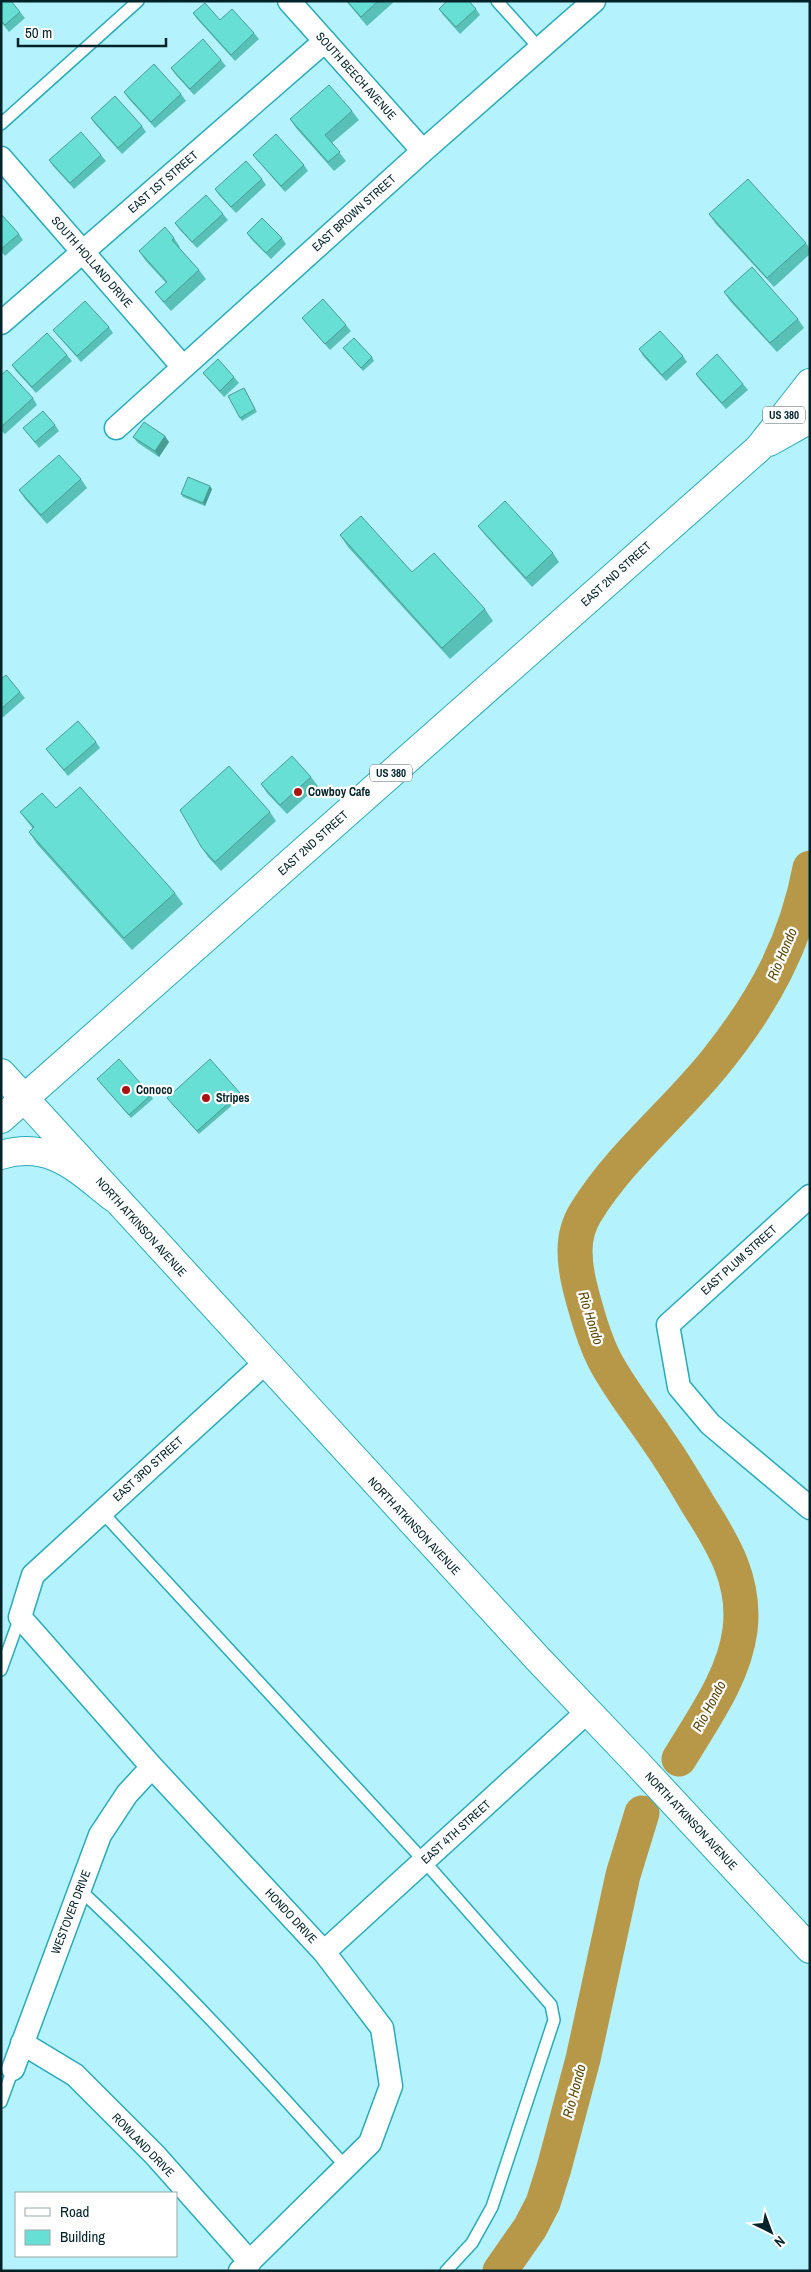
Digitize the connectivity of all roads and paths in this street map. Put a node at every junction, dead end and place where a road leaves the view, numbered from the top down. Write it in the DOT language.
graph roads {
  1 [pos="138,1"];
  2 [pos="289,1"];
  3 [pos="497,1"];
  4 [pos="594,1"];
  5 [pos="325,41"];
  6 [pos="540,49"];
  7 [pos="1,124"];
  8 [pos="423,152"];
  9 [pos="1,158"];
  10 [pos="83,251"];
  11 [pos="1,323"];
  12 [pos="184,366"];
  13 [pos="810,383"];
  14 [pos="810,419"];
  15 [pos="116,428"];
  16 [pos="759,448"];
  17 [pos="1,1073"];
  18 [pos="24,1098"];
  19 [pos="1,1119"];
  20 [pos="1,1155"];
  21 [pos="810,1196"];
  22 [pos="114,1198"];
  23 [pos="265,1363"];
  24 [pos="810,1508"];
  25 [pos="102,1512"];
  26 [pos="20,1617"];
  27 [pos="1,1670"];
  28 [pos="587,1712"];
  29 [pos="152,1767"];
  30 [pos="424,1860"];
  31 [pos="80,1890"];
  32 [pos="810,1949"];
  33 [pos="324,1952"];
  34 [pos="22,2042"];
  35 [pos="7,2072"];
  36 [pos="1,2102"];
  37 [pos="346,2167"];
  38 [pos="245,2267"];
  39 [pos="446,2271"];
  1 -- 7 [label="lane"];
  2 -- 5 [label="street, SOUTH BEECH AVENUE"];
  3 -- 6 [label="lane"];
  4 -- 6 [label="street, EAST BROWN STREET"];
  5 -- 8 [label="street, SOUTH BEECH AVENUE"];
  5 -- 10 [label="street, EAST 1ST STREET"];
  6 -- 8 [label="street, EAST BROWN STREET"];
  8 -- 12 [label="street, EAST BROWN STREET"];
  9 -- 10 [label="street, SOUTH HOLLAND DRIVE"];
  10 -- 11 [label="street, EAST 1ST STREET"];
  10 -- 12 [label="street, SOUTH HOLLAND DRIVE"];
  12 -- 15 [label="street, EAST BROWN STREET"];
  13 -- 16 [label="main road, EAST 2ND STREET / US 380"];
  14 -- 16 [label="main road, EAST 2ND STREET / US 380"];
  16 -- 18 [label="main road, EAST 2ND STREET / US 380"];
  17 -- 18 [label="main road, NORTH ATKINSON AVENUE"];
  18 -- 19 [label="main road, EAST 2ND STREET / US 380"];
  18 -- 22 [label="main road, NORTH ATKINSON AVENUE"];
  20 -- 22 [label="main road"];
  21 -- 24 [label="street, EAST PLUM STREET"];
  22 -- 23 [label="main road, NORTH ATKINSON AVENUE"];
  23 -- 25 [label="street, EAST 3RD STREET"];
  23 -- 28 [label="main road, NORTH ATKINSON AVENUE"];
  25 -- 26 [label="street, EAST 3RD STREET"];
  25 -- 30 [label="lane"];
  26 -- 27 [label="lane"];
  26 -- 29 [label="street, HONDO DRIVE"];
  28 -- 30 [label="street, EAST 4TH STREET"];
  28 -- 32 [label="main road, NORTH ATKINSON AVENUE"];
  29 -- 31 [label="street, WESTOVER DRIVE"];
  29 -- 33 [label="street, HONDO DRIVE"];
  30 -- 33 [label="street, EAST 4TH STREET"];
  30 -- 39 [label="lane"];
  31 -- 34 [label="street, WESTOVER DRIVE"];
  31 -- 37 [label="lane"];
  33 -- 37 [label="street, HONDO DRIVE"];
  34 -- 35 [label="street, WESTOVER DRIVE"];
  34 -- 38 [label="street, ROWLAND DRIVE"];
  35 -- 36 [label="lane"];
  37 -- 38 [label="street, HONDO DRIVE"];
}
